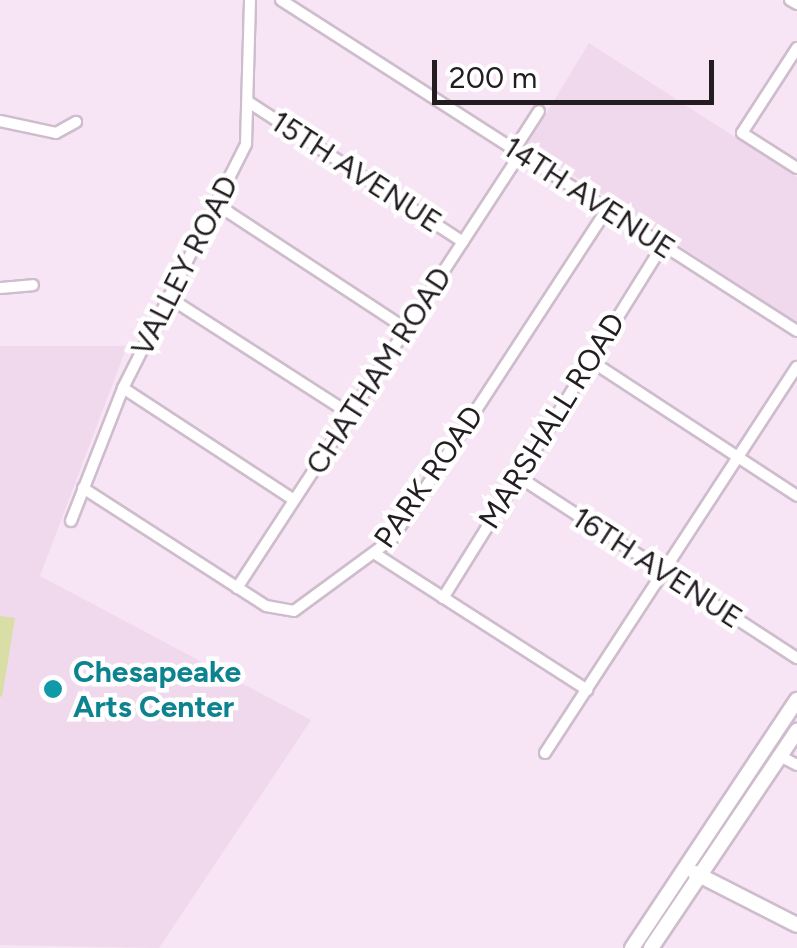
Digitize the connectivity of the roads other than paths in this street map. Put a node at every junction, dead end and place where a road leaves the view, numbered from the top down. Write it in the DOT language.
graph roads {
  1 [pos="250,0"];
  2 [pos="281,0"];
  3 [pos="790,0"];
  4 [pos="797,4"];
  5 [pos="797,48"];
  6 [pos="250,102"];
  7 [pos="539,111"];
  8 [pos="0,120"];
  9 [pos="76,122"];
  10 [pos="517,152"];
  11 [pos="797,168"];
  12 [pos="216,204"];
  13 [pos="607,209"];
  14 [pos="463,242"];
  15 [pos="662,245"];
  16 [pos="33,285"];
  17 [pos="0,288"];
  18 [pos="168,296"];
  19 [pos="406,329"];
  20 [pos="797,331"];
  21 [pos="588,360"];
  22 [pos="797,367"];
  23 [pos="122,388"];
  24 [pos="350,414"];
  25 [pos="738,458"];
  26 [pos="519,477"];
  27 [pos="83,488"];
  28 [pos="797,496"];
  29 [pos="294,500"];
  30 [pos="70,521"];
  31 [pos="377,555"];
  32 [pos="663,574"];
  33 [pos="237,588"];
  34 [pos="443,598"];
  35 [pos="797,658"];
  36 [pos="586,690"];
  37 [pos="797,700"];
  38 [pos="797,731"];
  39 [pos="545,753"];
  40 [pos="780,756"];
  41 [pos="797,764"];
  42 [pos="686,869"];
  43 [pos="700,876"];
  44 [pos="797,924"];
  45 [pos="632,948"];
  46 [pos="651,948"];
  1 -- 6 [label="street, VALLEY ROAD"];
  2 -- 10 [label="street, 14TH AVENUE"];
  3 -- 4 [label="street"];
  5 -- 11 [label="street"];
  6 -- 12 [label="street, VALLEY ROAD"];
  6 -- 14 [label="street, 15TH AVENUE"];
  7 -- 10 [label="street, CHATHAM ROAD"];
  8 -- 9 [label="street"];
  10 -- 13 [label="street, 14TH AVENUE"];
  10 -- 14 [label="street, CHATHAM ROAD"];
  12 -- 18 [label="street, VALLEY ROAD"];
  12 -- 19 [label="street"];
  13 -- 15 [label="street, 14TH AVENUE"];
  13 -- 31 [label="street, PARK ROAD"];
  14 -- 19 [label="street, CHATHAM ROAD"];
  15 -- 20 [label="street, 14TH AVENUE"];
  15 -- 21 [label="street, MARSHALL ROAD"];
  16 -- 17 [label="street"];
  18 -- 23 [label="street, VALLEY ROAD"];
  18 -- 24 [label="street"];
  19 -- 24 [label="street, CHATHAM ROAD"];
  21 -- 25 [label="street"];
  21 -- 26 [label="street, MARSHALL ROAD"];
  22 -- 25 [label="street"];
  23 -- 27 [label="street, VALLEY ROAD"];
  23 -- 29 [label="street"];
  24 -- 29 [label="street, CHATHAM ROAD"];
  25 -- 28 [label="street"];
  25 -- 32 [label="street"];
  26 -- 32 [label="street, 16TH AVENUE"];
  26 -- 34 [label="street, MARSHALL ROAD"];
  27 -- 30 [label="street, VALLEY ROAD"];
  27 -- 33 [label="street, PARK ROAD"];
  29 -- 33 [label="street, CHATHAM ROAD"];
  31 -- 33 [label="street, PARK ROAD"];
  31 -- 34 [label="street"];
  32 -- 35 [label="street, 16TH AVENUE"];
  32 -- 36 [label="street"];
  34 -- 36 [label="street"];
  36 -- 39 [label="street"];
  37 -- 42 [label="main road"];
  38 -- 40 [label="main road"];
  40 -- 41 [label="street"];
  40 -- 43 [label="main road"];
  42 -- 43 [label="main road"];
  42 -- 45 [label="main road"];
  43 -- 44 [label="main road"];
  43 -- 46 [label="main road"];
}
